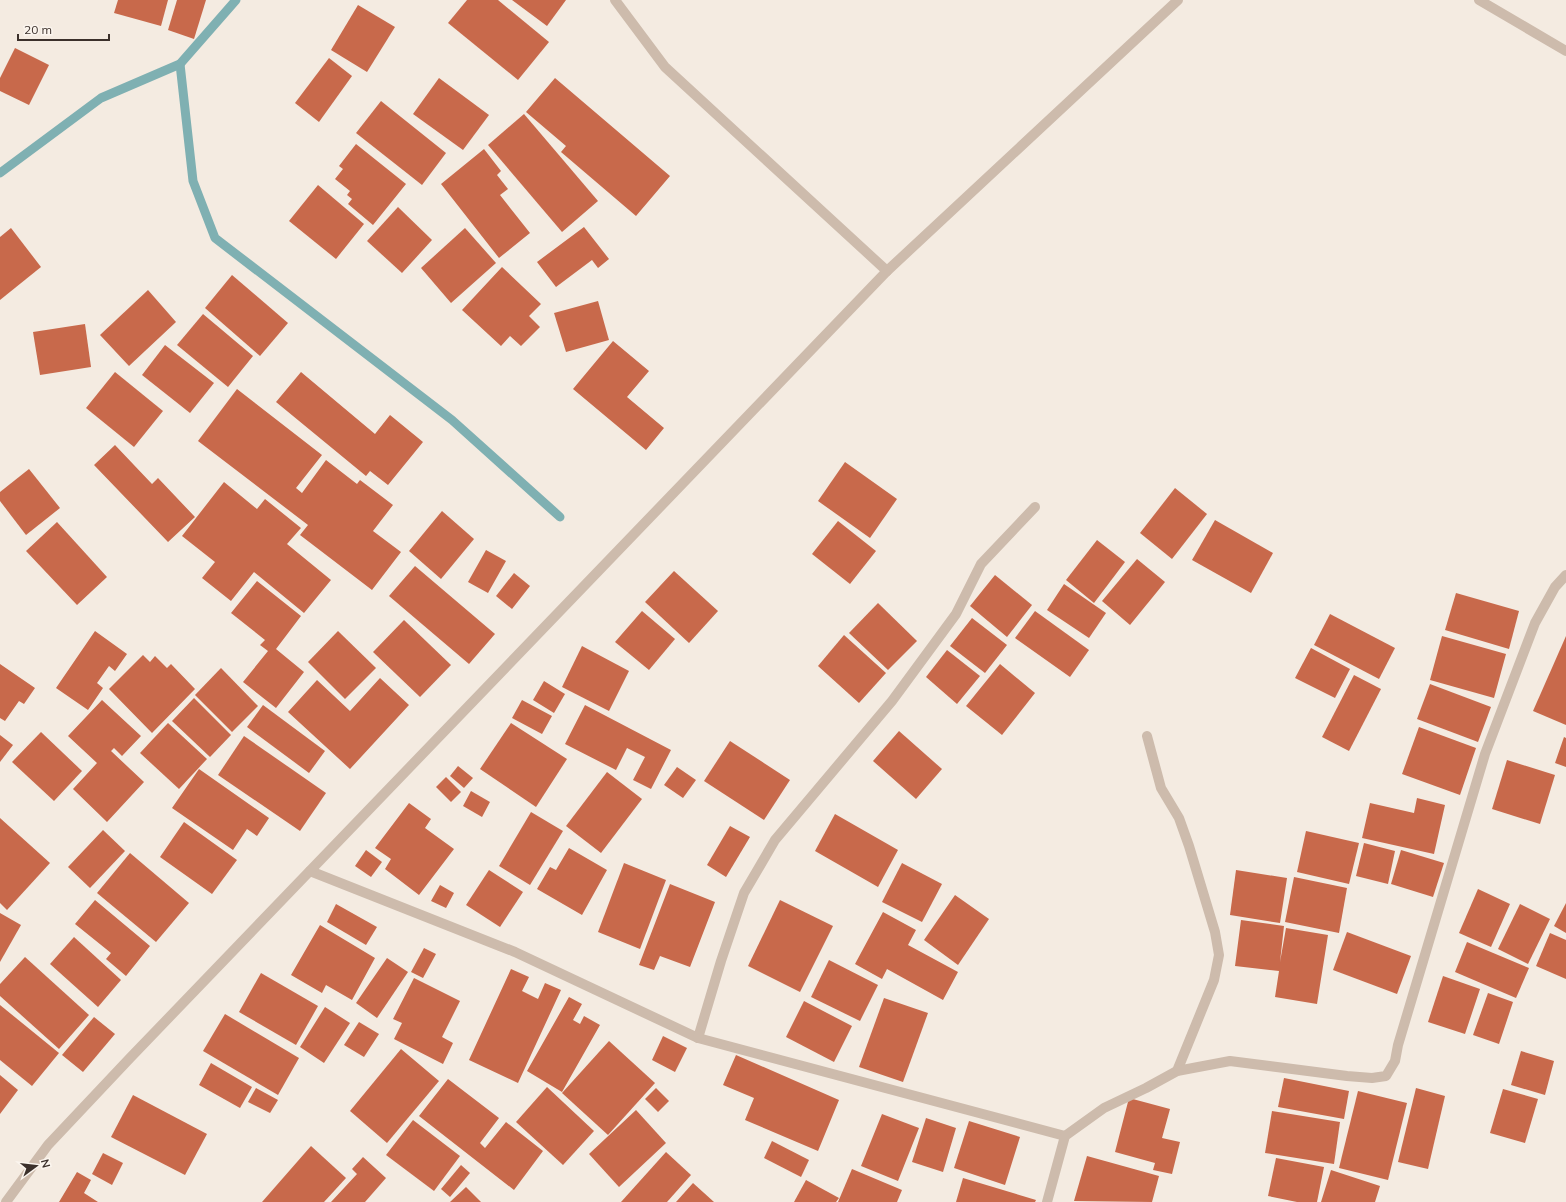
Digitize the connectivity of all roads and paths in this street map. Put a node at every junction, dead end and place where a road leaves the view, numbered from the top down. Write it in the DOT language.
graph roads {
  1 [pos="615,0"];
  2 [pos="1178,0"];
  3 [pos="1479,0"];
  4 [pos="1566,51"];
  5 [pos="887,271"];
  6 [pos="1035,507"];
  7 [pos="1566,575"];
  8 [pos="1147,736"];
  9 [pos="310,871"];
  10 [pos="698,1038"];
  11 [pos="1177,1071"];
  12 [pos="1065,1136"];
  13 [pos="6,1202"];
  14 [pos="1047,1202"];
  1 -- 5 [label="street"];
  2 -- 5 [label="street"];
  3 -- 4 [label="street"];
  5 -- 9 [label="street"];
  6 -- 10 [label="street"];
  7 -- 11 [label="street"];
  8 -- 11 [label="street"];
  9 -- 10 [label="street"];
  9 -- 13 [label="street"];
  10 -- 12 [label="street"];
  11 -- 12 [label="street"];
  12 -- 14 [label="street"];
}
